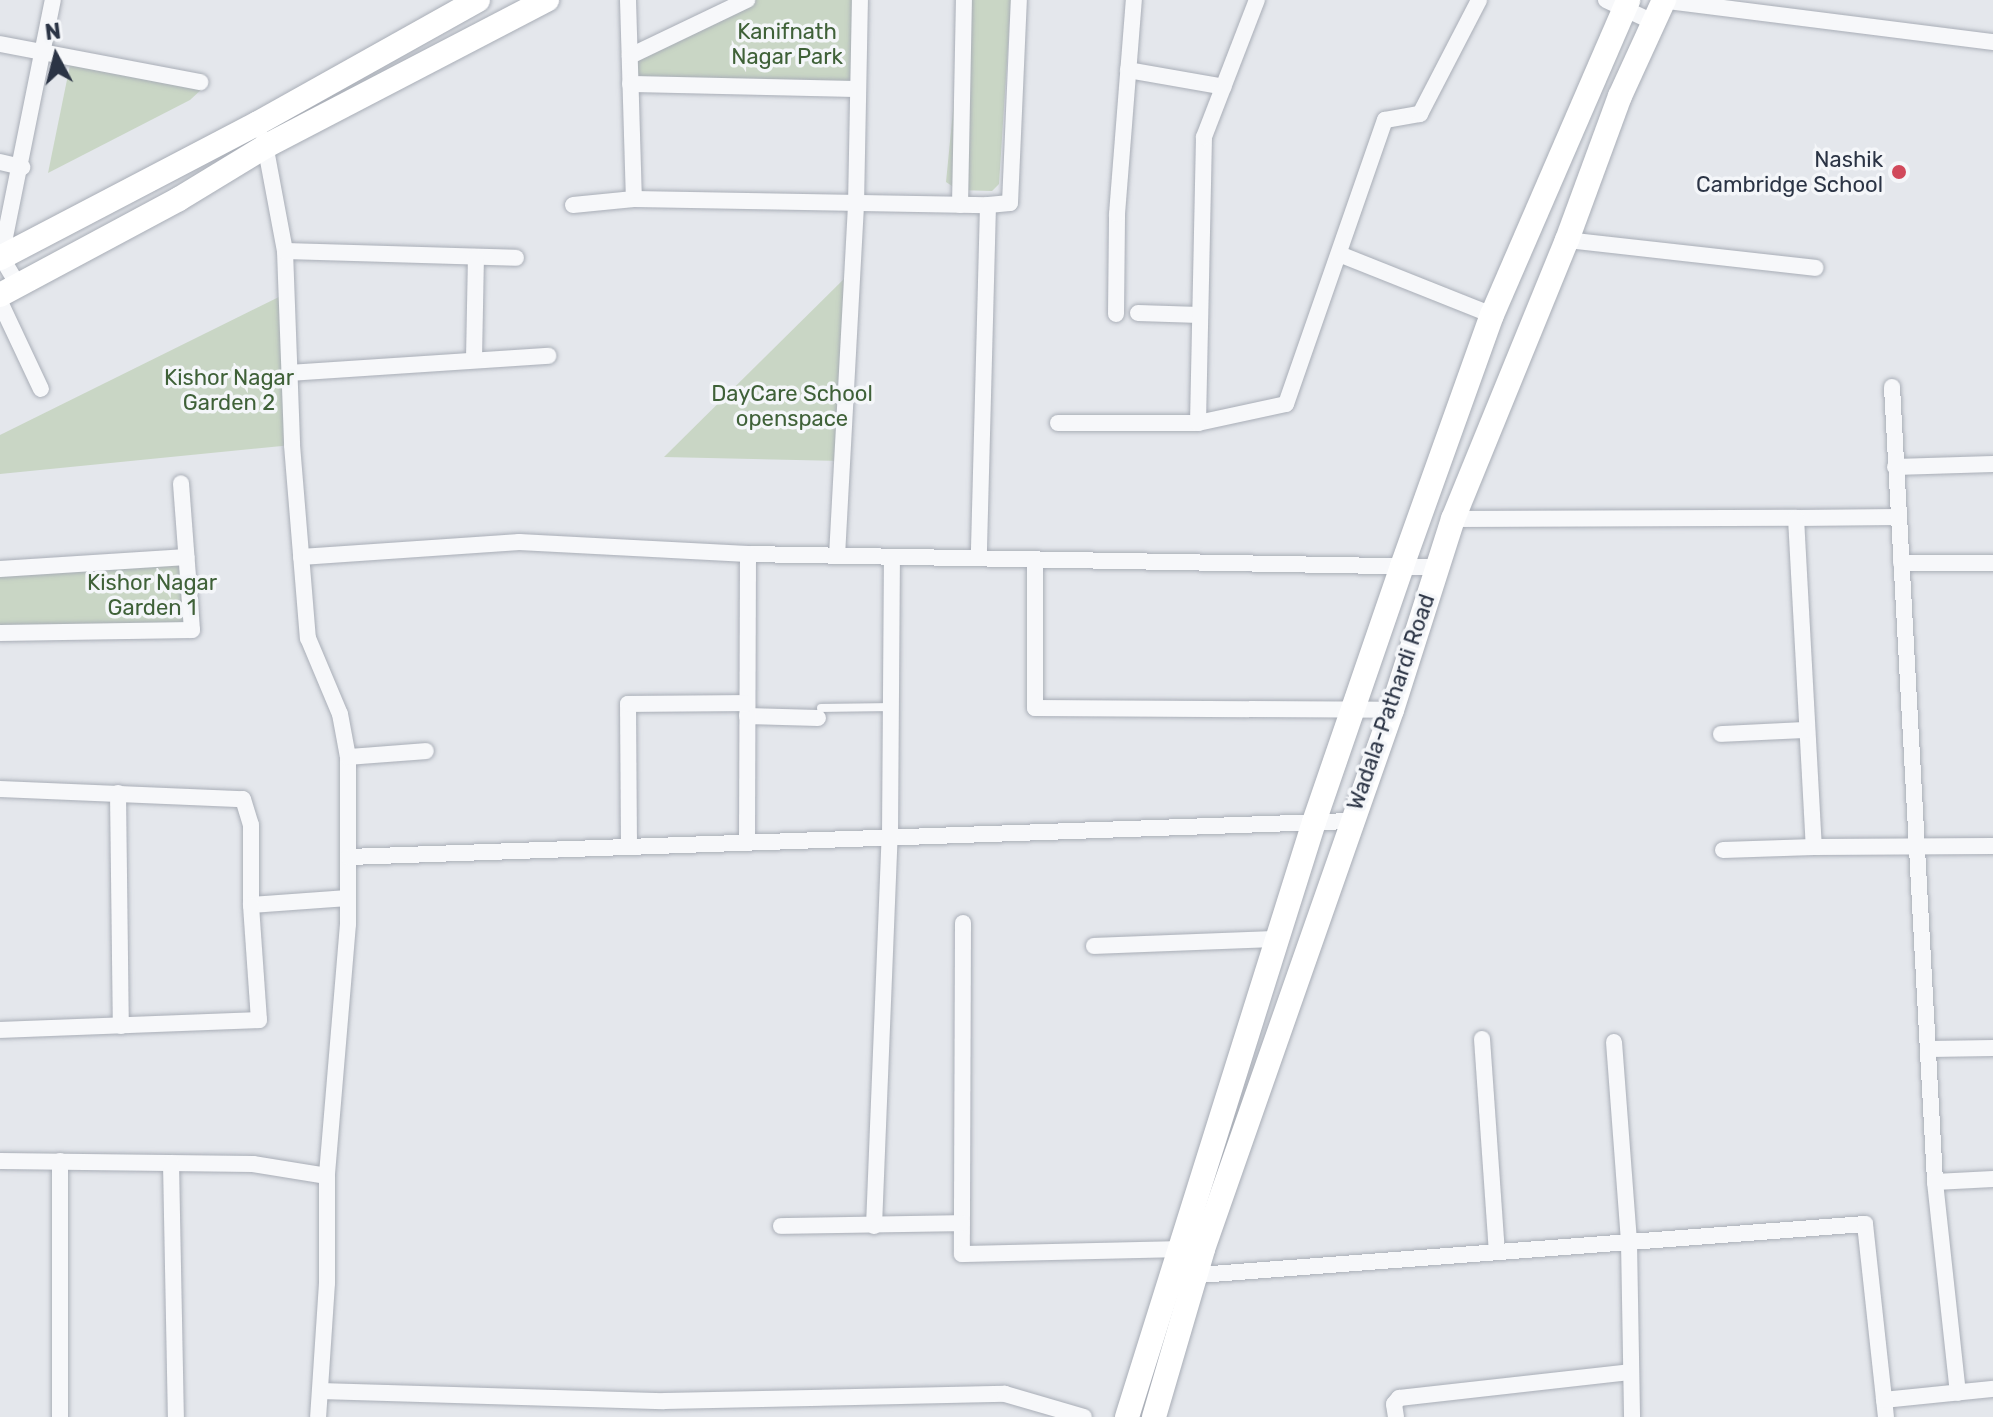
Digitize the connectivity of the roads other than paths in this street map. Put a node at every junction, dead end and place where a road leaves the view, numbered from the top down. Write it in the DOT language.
graph roads {
  1 [pos="53,0"];
  2 [pos="478,0"];
  3 [pos="547,0"];
  4 [pos="628,0"];
  5 [pos="747,0"];
  6 [pos="860,0"];
  7 [pos="964,0"];
  8 [pos="1019,0"];
  9 [pos="1134,0"];
  10 [pos="1257,0"];
  11 [pos="1479,0"];
  12 [pos="1619,3"];
  13 [pos="1660,6"];
  14 [pos="1993,42"];
  15 [pos="0,44"];
  16 [pos="43,52"];
  17 [pos="630,56"];
  18 [pos="1128,70"];
  19 [pos="200,82"];
  20 [pos="630,84"];
  21 [pos="1224,87"];
  22 [pos="858,89"];
  23 [pos="258,123"];
  24 [pos="266,146"];
  25 [pos="0,162"];
  26 [pos="22,167"];
  27 [pos="634,199"];
  28 [pos="573,205"];
  29 [pos="856,205"];
  30 [pos="960,205"];
  31 [pos="988,205"];
  32 [pos="1567,240"];
  33 [pos="285,251"];
  34 [pos="1339,254"];
  35 [pos="476,257"];
  36 [pos="1,258"];
  37 [pos="516,258"];
  38 [pos="1815,268"];
  39 [pos="9,290"];
  40 [pos="0,302"];
  41 [pos="1138,313"];
  42 [pos="1116,314"];
  43 [pos="1200,315"];
  44 [pos="1492,315"];
  45 [pos="548,356"];
  46 [pos="474,359"];
  47 [pos="289,373"];
  48 [pos="1892,387"];
  49 [pos="41,389"];
  50 [pos="1058,423"];
  51 [pos="1198,423"];
  52 [pos="1993,464"];
  53 [pos="1895,467"];
  54 [pos="181,483"];
  55 [pos="1898,517"];
  56 [pos="1796,518"];
  57 [pos="1453,519"];
  58 [pos="748,554"];
  59 [pos="837,556"];
  60 [pos="187,557"];
  61 [pos="301,557"];
  62 [pos="892,557"];
  63 [pos="979,558"];
  64 [pos="1035,560"];
  65 [pos="1901,563"];
  66 [pos="1993,563"];
  67 [pos="1402,566"];
  68 [pos="1436,567"];
  69 [pos="0,569"];
  70 [pos="0,633"];
  71 [pos="890,707"];
  72 [pos="1355,708"];
  73 [pos="747,710"];
  74 [pos="1392,710"];
  75 [pos="820,713"];
  76 [pos="1807,730"];
  77 [pos="1721,734"];
  78 [pos="426,751"];
  79 [pos="348,757"];
  80 [pos="0,789"];
  81 [pos="118,793"];
  82 [pos="1351,821"];
  83 [pos="1314,822"];
  84 [pos="890,836"];
  85 [pos="747,842"];
  86 [pos="1918,844"];
  87 [pos="629,846"];
  88 [pos="1993,846"];
  89 [pos="1814,847"];
  90 [pos="1723,850"];
  91 [pos="349,857"];
  92 [pos="348,898"];
  93 [pos="251,905"];
  94 [pos="963,923"];
  95 [pos="1279,939"];
  96 [pos="1094,946"];
  97 [pos="121,1026"];
  98 [pos="0,1030"];
  99 [pos="1482,1039"];
  100 [pos="1614,1042"];
  101 [pos="1993,1048"];
  102 [pos="1930,1049"];
  103 [pos="0,1161"];
  104 [pos="60,1161"];
  105 [pos="171,1163"];
  106 [pos="327,1176"];
  107 [pos="1993,1179"];
  108 [pos="1935,1182"];
  109 [pos="962,1223"];
  110 [pos="781,1226"];
  111 [pos="874,1226"];
  112 [pos="1629,1242"];
  113 [pos="1177,1249"];
  114 [pos="1203,1249"];
  115 [pos="1497,1251"];
  116 [pos="1195,1275"];
  117 [pos="1168,1278"];
  118 [pos="1630,1372"];
  119 [pos="1993,1389"];
  120 [pos="320,1391"];
  121 [pos="1958,1393"];
  122 [pos="1885,1409"];
  123 [pos="60,1417"];
  124 [pos="176,1417"];
  125 [pos="318,1417"];
  126 [pos="1084,1417"];
  127 [pos="1127,1417"];
  128 [pos="1154,1417"];
  129 [pos="1396,1417"];
  130 [pos="1632,1417"];
  1 -- 16 [label="street"];
  2 -- 23 [label="main road"];
  3 -- 24 [label="main road"];
  4 -- 17 [label="street"];
  5 -- 17 [label="street"];
  6 -- 22 [label="street"];
  7 -- 30 [label="street"];
  8 -- 31 [label="street"];
  9 -- 18 [label="street"];
  10 -- 21 [label="street"];
  11 -- 34 [label="street"];
  12 -- 13 [label="street"];
  12 -- 44 [label="main road, Wadala-Pathardi Road"];
  13 -- 14 [label="street"];
  13 -- 32 [label="main road, Wadala-Pathardi Road"];
  15 -- 16 [label="street"];
  16 -- 19 [label="street"];
  16 -- 26 [label="street"];
  17 -- 20 [label="street"];
  18 -- 21 [label="street"];
  18 -- 42 [label="street"];
  20 -- 22 [label="street"];
  20 -- 27 [label="street"];
  21 -- 43 [label="street"];
  22 -- 29 [label="street"];
  23 -- 24 [label="street"];
  23 -- 36 [label="main road"];
  24 -- 33 [label="street"];
  24 -- 39 [label="main road"];
  25 -- 26 [label="street"];
  26 -- 36 [label="street"];
  27 -- 28 [label="street"];
  27 -- 29 [label="street"];
  29 -- 30 [label="street"];
  29 -- 59 [label="street"];
  30 -- 31 [label="street"];
  31 -- 63 [label="street"];
  32 -- 38 [label="street"];
  32 -- 57 [label="main road, Wadala-Pathardi Road"];
  33 -- 35 [label="street"];
  33 -- 47 [label="street"];
  34 -- 44 [label="street"];
  34 -- 51 [label="street"];
  35 -- 37 [label="street"];
  35 -- 46 [label="street"];
  36 -- 39 [label="street"];
  40 -- 49 [label="street"];
  41 -- 43 [label="street"];
  43 -- 51 [label="street"];
  44 -- 67 [label="main road, Wadala-Pathardi Road"];
  45 -- 46 [label="street"];
  46 -- 47 [label="street"];
  47 -- 61 [label="street"];
  48 -- 53 [label="street"];
  50 -- 51 [label="street"];
  52 -- 53 [label="street"];
  53 -- 55 [label="street"];
  54 -- 60 [label="street"];
  55 -- 56 [label="street"];
  55 -- 65 [label="street"];
  56 -- 57 [label="street"];
  56 -- 76 [label="street"];
  57 -- 68 [label="main road, Wadala-Pathardi Road"];
  58 -- 59 [label="street"];
  58 -- 61 [label="street"];
  58 -- 73 [label="street"];
  59 -- 62 [label="street"];
  60 -- 69 [label="street"];
  60 -- 70 [label="street"];
  61 -- 79 [label="street"];
  62 -- 63 [label="street"];
  62 -- 71 [label="street"];
  63 -- 64 [label="street"];
  64 -- 67 [label="street"];
  64 -- 72 [label="street"];
  65 -- 66 [label="street"];
  65 -- 86 [label="street"];
  67 -- 68 [label="street"];
  67 -- 72 [label="main road, Wadala-Pathardi Road"];
  68 -- 74 [label="main road, Wadala-Pathardi Road"];
  71 -- 75 [label="lane"];
  71 -- 84 [label="street"];
  72 -- 74 [label="street"];
  72 -- 83 [label="main road, Wadala-Pathardi Road"];
  73 -- 75 [label="street"];
  73 -- 85 [label="street"];
  73 -- 87 [label="street"];
  74 -- 82 [label="main road, Wadala-Pathardi Road"];
  76 -- 77 [label="street"];
  76 -- 89 [label="street"];
  78 -- 79 [label="street"];
  79 -- 91 [label="street"];
  80 -- 81 [label="street"];
  81 -- 93 [label="street"];
  81 -- 97 [label="street"];
  82 -- 83 [label="street"];
  82 -- 114 [label="main road, Wadala-Pathardi Road"];
  83 -- 84 [label="street"];
  83 -- 95 [label="main road, Wadala-Pathardi Road"];
  84 -- 85 [label="street"];
  84 -- 111 [label="street"];
  85 -- 87 [label="street"];
  86 -- 88 [label="street"];
  86 -- 89 [label="street"];
  86 -- 102 [label="street"];
  87 -- 91 [label="street"];
  89 -- 90 [label="street"];
  91 -- 92 [label="street"];
  92 -- 93 [label="street"];
  92 -- 106 [label="street"];
  93 -- 97 [label="street"];
  94 -- 109 [label="street"];
  95 -- 96 [label="street"];
  95 -- 113 [label="main road, Wadala-Pathardi Road"];
  97 -- 98 [label="street"];
  99 -- 115 [label="street"];
  100 -- 112 [label="street"];
  101 -- 102 [label="street"];
  102 -- 108 [label="street"];
  103 -- 104 [label="street"];
  104 -- 105 [label="street"];
  104 -- 123 [label="street"];
  105 -- 106 [label="street"];
  105 -- 124 [label="street"];
  106 -- 120 [label="street"];
  107 -- 108 [label="street"];
  108 -- 121 [label="street"];
  109 -- 111 [label="street"];
  109 -- 113 [label="street"];
  110 -- 111 [label="street"];
  112 -- 115 [label="street"];
  112 -- 118 [label="street"];
  112 -- 122 [label="street"];
  113 -- 114 [label="street"];
  113 -- 117 [label="main road, Wadala-Pathardi Road"];
  114 -- 116 [label="main road, Wadala-Pathardi Road"];
  115 -- 116 [label="street"];
  116 -- 117 [label="street"];
  116 -- 128 [label="main road, Wadala-Pathardi Road"];
  117 -- 127 [label="main road, Wadala-Pathardi Road"];
  118 -- 129 [label="street"];
  118 -- 130 [label="street"];
  119 -- 121 [label="street"];
  120 -- 125 [label="street"];
  120 -- 126 [label="street"];
  121 -- 122 [label="street"];
}
